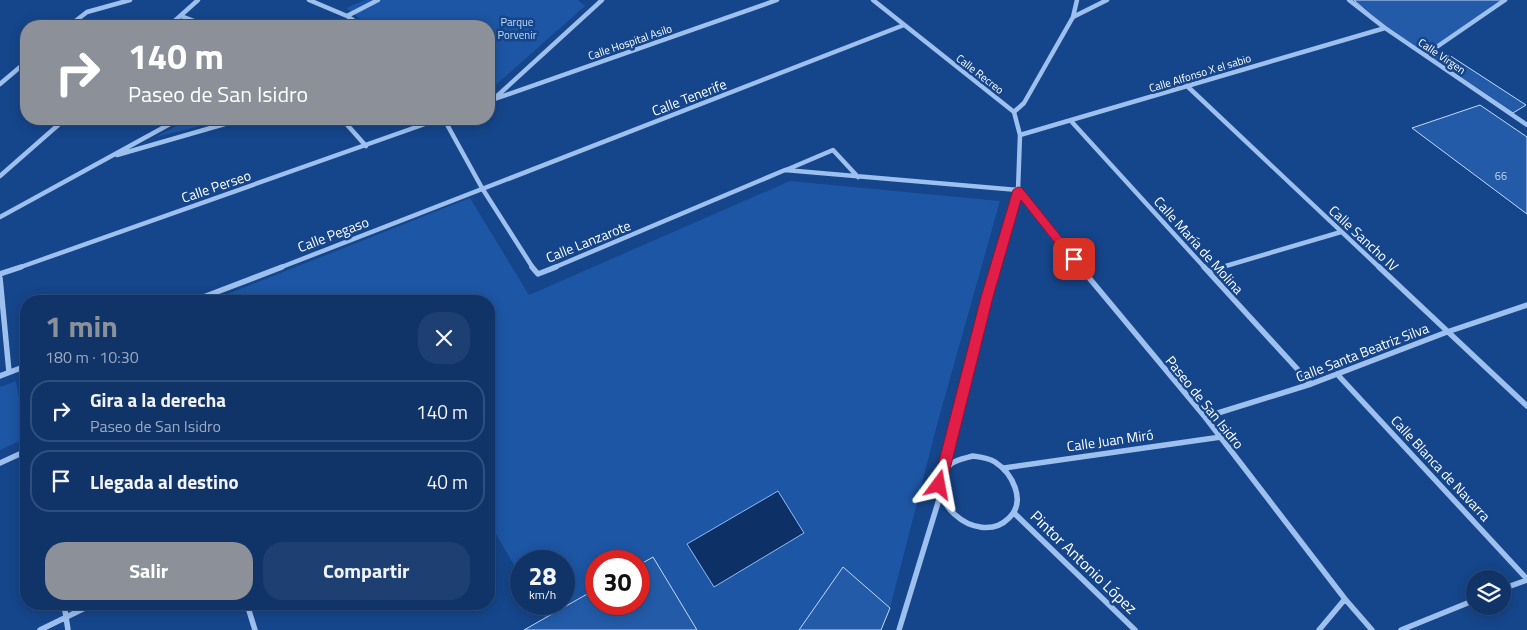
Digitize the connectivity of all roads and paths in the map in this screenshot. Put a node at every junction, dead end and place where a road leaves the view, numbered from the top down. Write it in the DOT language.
graph roads {
  1 [pos="130,0"];
  2 [pos="198,0"];
  3 [pos="309,0"];
  4 [pos="378,0"];
  5 [pos="602,0"];
  6 [pos="777,0"];
  7 [pos="873,0"];
  8 [pos="1077,0"];
  9 [pos="1107,0"];
  10 [pos="1349,0"];
  11 [pos="1505,0"];
  12 [pos="180,16"];
  13 [pos="347,16"];
  14 [pos="1073,18"];
  15 [pos="77,20"];
  16 [pos="176,20"];
  17 [pos="191,20"];
  18 [pos="353,20"];
  19 [pos="904,25"];
  20 [pos="1385,28"];
  21 [pos="1425,55"];
  22 [pos="20,67"];
  23 [pos="0,84"];
  24 [pos="1186,85"];
  25 [pos="495,98"];
  26 [pos="495,99"];
  27 [pos="1014,112"];
  28 [pos="1071,121"];
  29 [pos="58,125"];
  30 [pos="168,125"];
  31 [pos="221,125"];
  32 [pos="347,125"];
  33 [pos="423,125"];
  34 [pos="447,125"];
  35 [pos="1527,125"];
  36 [pos="1020,135"];
  37 [pos="366,146"];
  38 [pos="107,158"];
  39 [pos="785,170"];
  40 [pos="0,176"];
  41 [pos="858,177"];
  42 [pos="482,188"];
  43 [pos="1018,190"];
  44 [pos="0,217"];
  45 [pos="1341,232"];
  46 [pos="1208,271"];
  47 [pos="0,274"];
  48 [pos="0,278"];
  49 [pos="209,295"];
  50 [pos="1527,305"];
  51 [pos="1447,332"];
  52 [pos="20,368"];
  53 [pos="9,372"];
  54 [pos="1337,374"];
  55 [pos="0,376"];
  56 [pos="1311,384"];
  57 [pos="1527,406"];
  58 [pos="1205,417"];
  59 [pos="1221,437"];
  60 [pos="20,454"];
  61 [pos="0,463"];
  62 [pos="1004,468"];
  63 [pos="941,475"];
  64 [pos="940,495"];
  65 [pos="1014,513"];
  66 [pos="1527,579"];
  67 [pos="1511,585"];
  68 [pos="1345,599"];
  69 [pos="1466,604"];
  70 [pos="65,610"];
  71 [pos="81,610"];
  72 [pos="249,610"];
  73 [pos="66,617"];
  74 [pos="40,630"];
  75 [pos="68,630"];
  76 [pos="254,630"];
  77 [pos="899,630"];
  78 [pos="1135,630"];
  79 [pos="1320,630"];
  80 [pos="1372,630"];
  81 [pos="1401,630"];
  1 -- 15 [label="street"];
  2 -- 12 [label="street"];
  3 -- 13 [label="street"];
  4 -- 13 [label="street"];
  5 -- 25 [label="street"];
  6 -- 26 [label="street, Calle Hospital Asilo"];
  7 -- 19 [label="street, Calle Recreo"];
  8 -- 14 [label="street"];
  9 -- 14 [label="street"];
  10 -- 20 [label="street, Calle Virgen"];
  11 -- 21 [label="street"];
  12 -- 16 [label="street"];
  12 -- 17 [label="street"];
  13 -- 18 [label="street"];
  14 -- 27 [label="street"];
  19 -- 27 [label="street, Calle Recreo"];
  19 -- 42 [label="street, Calle Tenerife"];
  20 -- 21 [label="street, Calle Virgen"];
  20 -- 24 [label="street, Calle Alfonso X el sabio"];
  21 -- 35 [label="street, Calle Virgen"];
  22 -- 23 [label="street"];
  24 -- 28 [label="street, Calle Alfonso X el sabio"];
  24 -- 45 [label="street, Calle Sancho IV"];
  27 -- 36 [label="street"];
  28 -- 36 [label="street, Calle Alfonso X el sabio"];
  28 -- 46 [label="street, Calle María de Molina"];
  29 -- 40 [label="street"];
  30 -- 38 [label="street"];
  31 -- 38 [label="street"];
  32 -- 37 [label="street"];
  33 -- 37 [label="street, Calle Perseo"];
  34 -- 42 [label="street, Calle Lanzarote"];
  36 -- 43 [label="street"];
  37 -- 47 [label="street, Calle Perseo"];
  38 -- 44 [label="street"];
  39 -- 41 [label="street, Calle Lanzarote"];
  39 -- 41 [label="street, Calle Lanzarote"];
  39 -- 42 [label="street, Calle Lanzarote"];
  41 -- 43 [label="street, Calle Lanzarote"];
  42 -- 49 [label="street, Calle Pegaso"];
  43 -- 58 [label="street, Paseo de San Isidro"];
  43 -- 63 [label="street"];
  45 -- 46 [label="street"];
  45 -- 51 [label="street, Calle Sancho IV"];
  46 -- 56 [label="street, Calle María de Molina"];
  48 -- 53 [label="street"];
  50 -- 51 [label="street, Calle Santa Beatriz Silva"];
  51 -- 54 [label="street, Calle Santa Beatriz Silva"];
  51 -- 57 [label="street, Calle Sancho IV"];
  52 -- 53 [label="street"];
  53 -- 55 [label="street"];
  54 -- 56 [label="street, Calle Santa Beatriz Silva"];
  54 -- 66 [label="street, Calle Blanca de Navarra"];
  56 -- 58 [label="street, Calle Santa Beatriz Silva"];
  58 -- 59 [label="street, Paseo de San Isidro"];
  59 -- 62 [label="street, Calle Juan Miró"];
  59 -- 68 [label="street, Paseo de San Isidro"];
  60 -- 61 [label="street"];
  62 -- 63 [label="street"];
  62 -- 65 [label="street"];
  63 -- 64 [label="street"];
  64 -- 65 [label="street"];
  64 -- 77 [label="street"];
  65 -- 78 [label="street, Pintor Antonio López"];
  66 -- 67 [label="street"];
  68 -- 79 [label="street"];
  68 -- 80 [label="street, Paseo de San Isidro"];
  69 -- 81 [label="street"];
  70 -- 73 [label="street"];
  71 -- 73 [label="street"];
  72 -- 76 [label="street"];
  73 -- 74 [label="street"];
  73 -- 75 [label="street"];
}
